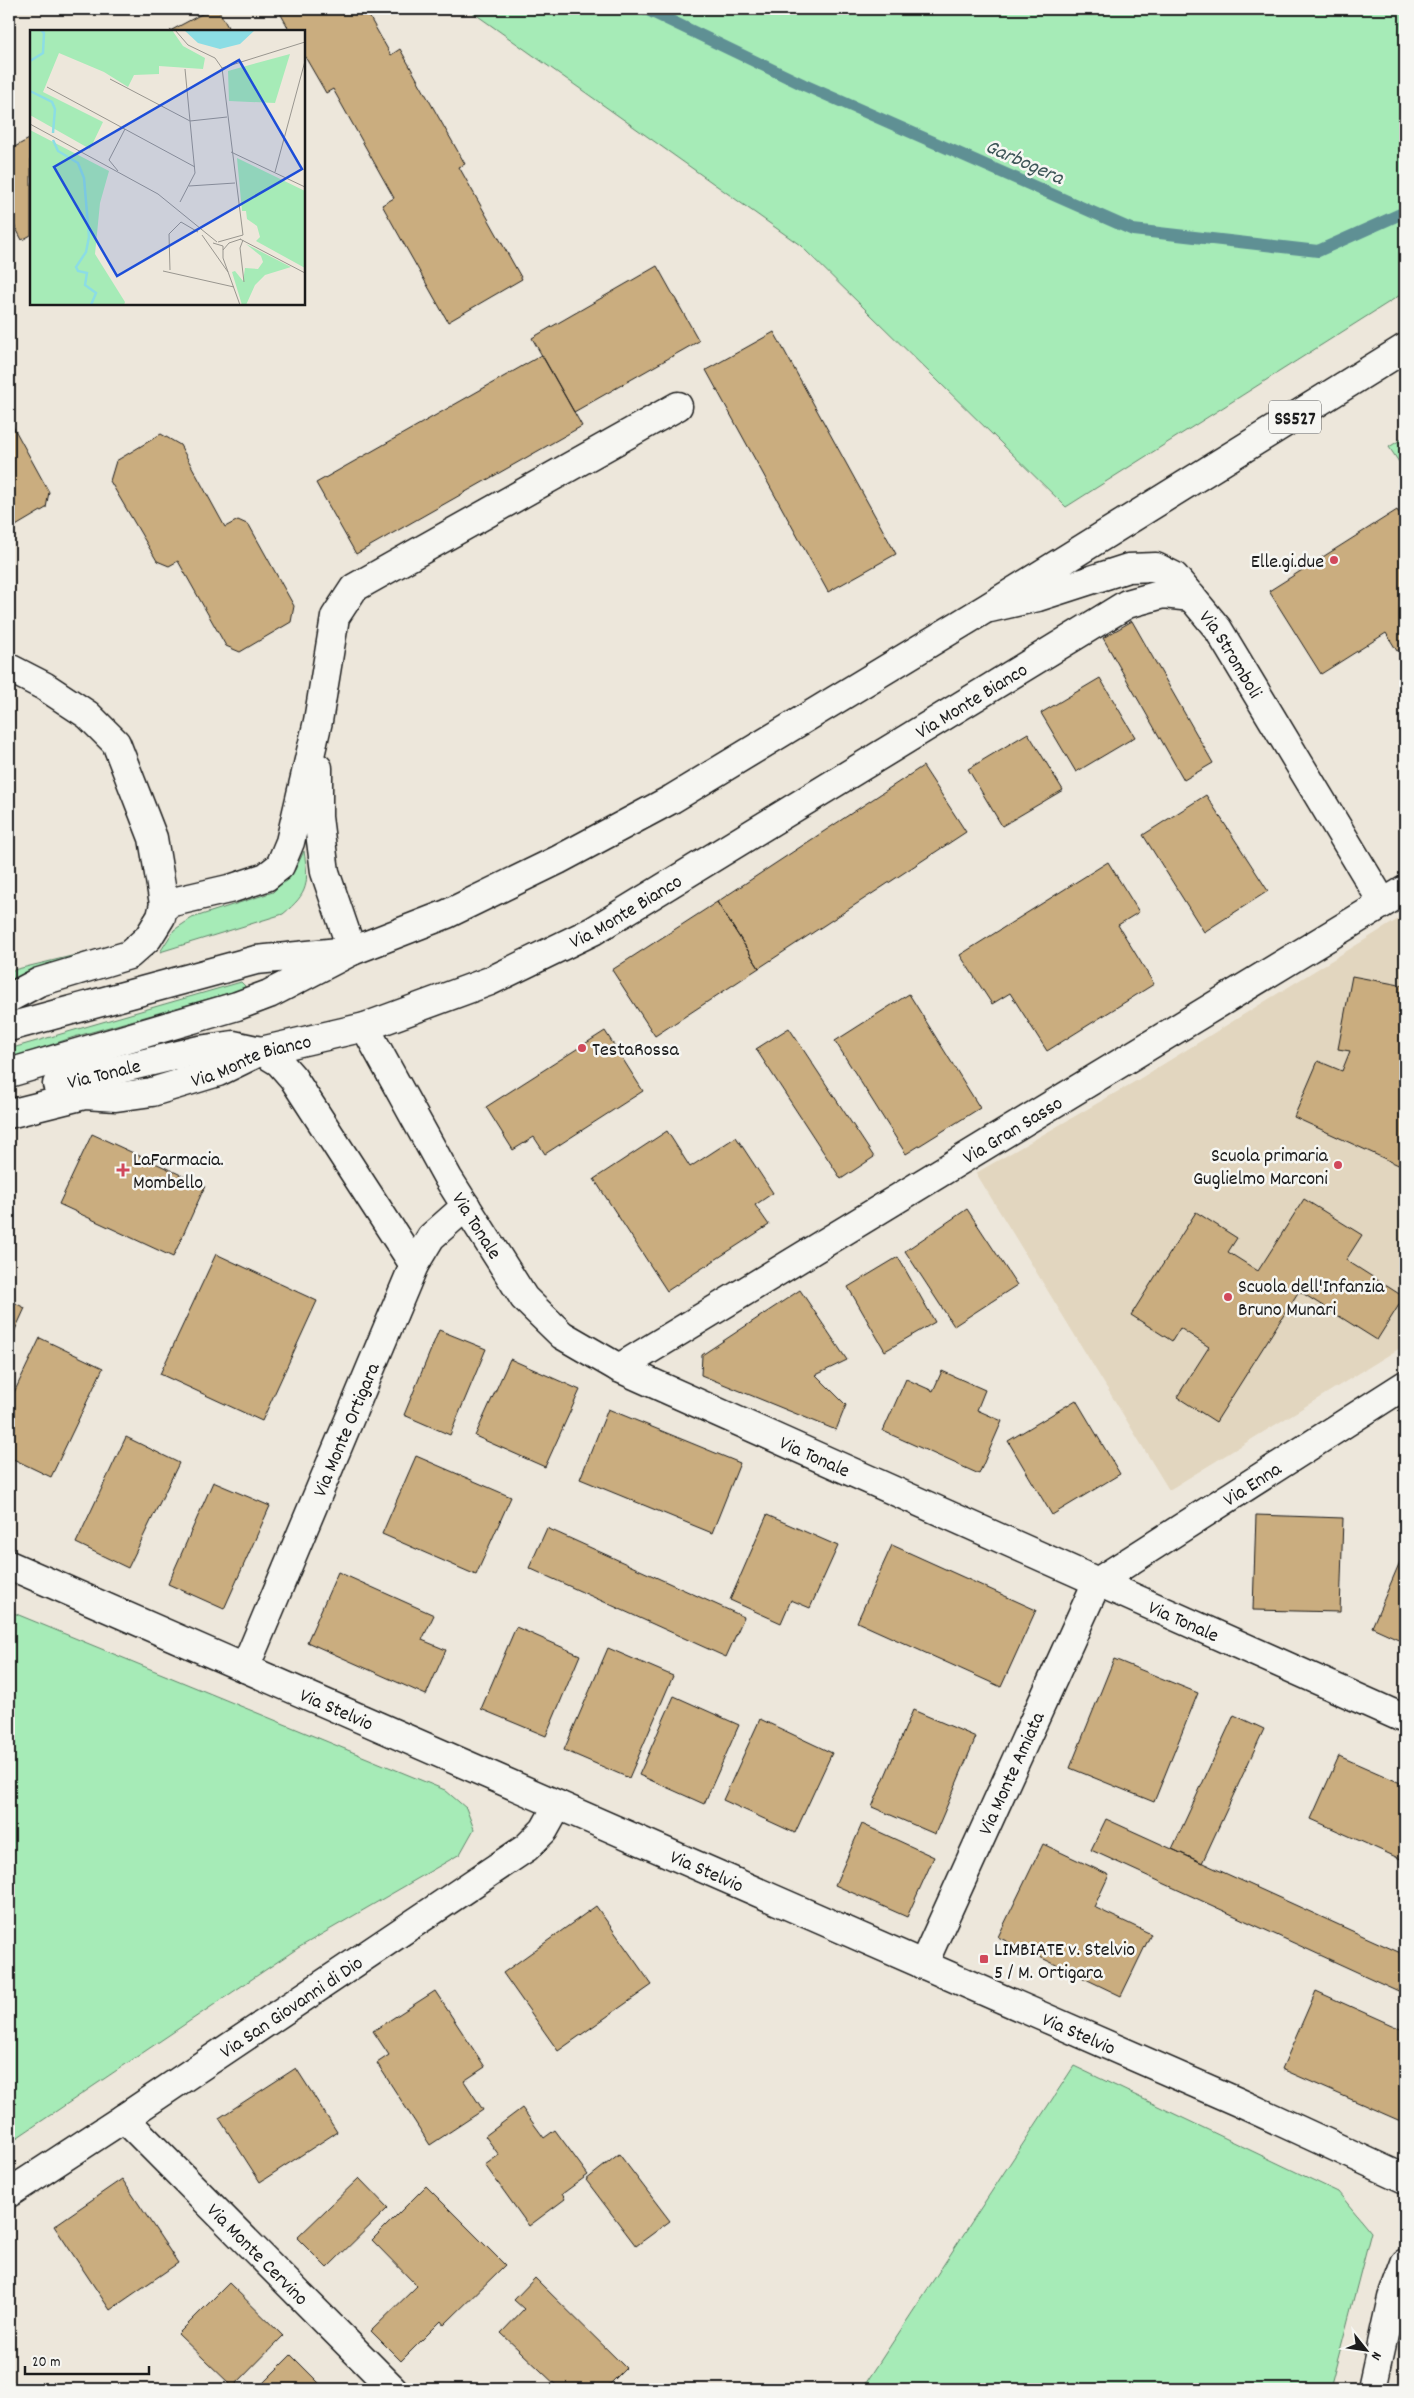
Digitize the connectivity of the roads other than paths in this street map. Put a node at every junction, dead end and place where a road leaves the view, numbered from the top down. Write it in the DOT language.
graph roads {
  1 [pos="1405,348"];
  2 [pos="678,406"];
  3 [pos="1192,597"];
  4 [pos="987,608"];
  5 [pos="9,668"];
  6 [pos="318,721"];
  7 [pos="1394,896"];
  8 [pos="164,904"];
  9 [pos="352,951"];
  10 [pos="9,998"];
  11 [pos="9,1027"];
  12 [pos="365,1027"];
  13 [pos="261,1051"];
  14 [pos="9,1073"];
  15 [pos="9,1095"];
  16 [pos="9,1114"];
  17 [pos="466,1206"];
  18 [pos="414,1265"];
  19 [pos="619,1368"];
  20 [pos="1405,1385"];
  21 [pos="9,1564"];
  22 [pos="1098,1582"];
  23 [pos="245,1668"];
  24 [pos="1405,1719"];
  25 [pos="558,1805"];
  26 [pos="923,1964"];
  27 [pos="124,2118"];
  28 [pos="1405,2179"];
  29 [pos="9,2193"];
  30 [pos="1405,2262"];
  31 [pos="393,2389"];
  32 [pos="1372,2389"];
  1 -- 4 [label="street, SS527"];
  2 -- 6 [label="street"];
  3 -- 4 [label="street, Via Stromboli"];
  3 -- 7 [label="street, Via Stromboli"];
  3 -- 12 [label="street, Via Monte Bianco"];
  4 -- 9 [label="street"];
  5 -- 8 [label="street"];
  6 -- 8 [label="street"];
  6 -- 9 [label="street"];
  7 -- 19 [label="street, Via Gran Sasso"];
  8 -- 10 [label="street"];
  9 -- 11 [label="street"];
  9 -- 14 [label="street"];
  12 -- 13 [label="street, Via Monte Bianco"];
  12 -- 17 [label="street, Via Tonale"];
  13 -- 15 [label="street, Via Tonale"];
  13 -- 16 [label="street, Via Monte Bianco"];
  13 -- 18 [label="street, Via Tonale"];
  17 -- 18 [label="street, Via Monte Ortigara"];
  17 -- 19 [label="street, Via Tonale"];
  18 -- 23 [label="street, Via Monte Ortigara"];
  19 -- 22 [label="street, Via Tonale"];
  20 -- 22 [label="street, Via Enna"];
  21 -- 23 [label="street, Via Stelvio"];
  22 -- 24 [label="street, Via Tonale"];
  22 -- 26 [label="street, Via Monte Amiata"];
  23 -- 25 [label="street, Via Stelvio"];
  25 -- 26 [label="street, Via Stelvio"];
  25 -- 27 [label="street, Via San Giovanni di Dio"];
  26 -- 28 [label="street, Via Stelvio"];
  27 -- 29 [label="street, Via San Giovanni di Dio"];
  27 -- 31 [label="street, Via Monte Cervino"];
  30 -- 32 [label="street"];
}
